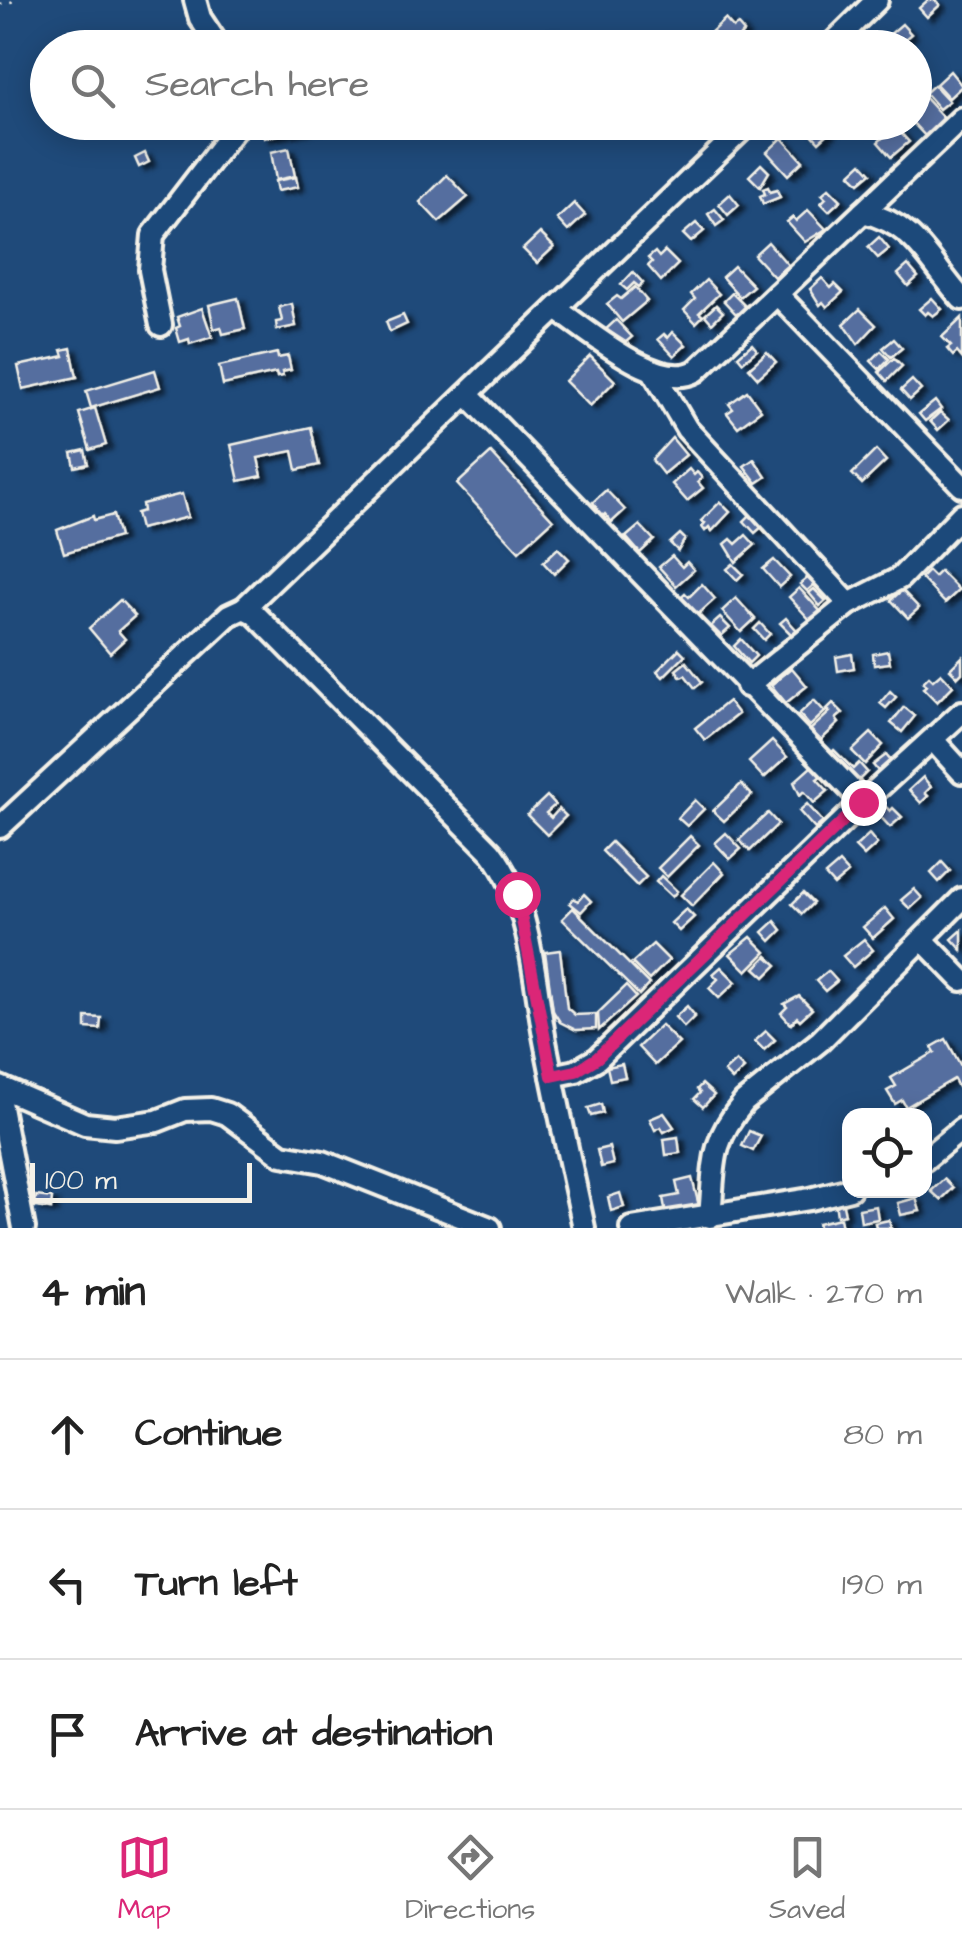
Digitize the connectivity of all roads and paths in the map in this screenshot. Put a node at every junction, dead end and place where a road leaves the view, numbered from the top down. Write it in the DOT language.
graph roads {
  1 [pos="20,0"];
  2 [pos="195,0"];
  3 [pos="877,0"];
  4 [pos="0,4"];
  5 [pos="208,30"];
  6 [pos="846,30"];
  7 [pos="962,118"];
  8 [pos="226,140"];
  9 [pos="731,140"];
  10 [pos="863,212"];
  11 [pos="777,294"];
  12 [pos="962,299"];
  13 [pos="556,309"];
  14 [pos="161,324"];
  15 [pos="654,372"];
  16 [pos="468,395"];
  17 [pos="962,486"];
  18 [pos="962,514"];
  19 [pos="849,604"];
  20 [pos="244,608"];
  21 [pos="747,686"];
  22 [pos="962,712"];
  23 [pos="933,740"];
  24 [pos="962,772"];
  25 [pos="863,802"];
  26 [pos="0,827"];
  27 [pos="962,900"];
  28 [pos="923,940"];
  29 [pos="962,980"];
  30 [pos="552,1076"];
  31 [pos="0,1087"];
  32 [pos="0,1102"];
  33 [pos="962,1129"];
  34 [pos="932,1153"];
  35 [pos="842,1191"];
  36 [pos="710,1216"];
  37 [pos="24,1228"];
  38 [pos="490,1228"];
  39 [pos="584,1228"];
  40 [pos="632,1228"];
  1 -- 4 [label="path"];
  2 -- 5 [label="street"];
  3 -- 6 [label="street"];
  7 -- 10 [label="street"];
  8 -- 14 [label="street"];
  9 -- 13 [label="street"];
  10 -- 11 [label="street"];
  10 -- 12 [label="street"];
  11 -- 15 [label="street"];
  11 -- 17 [label="street"];
  13 -- 15 [label="street"];
  13 -- 16 [label="street"];
  15 -- 19 [label="street"];
  16 -- 20 [label="street"];
  16 -- 21 [label="street"];
  18 -- 19 [label="street"];
  19 -- 21 [label="street"];
  20 -- 26 [label="street"];
  20 -- 30 [label="street"];
  21 -- 25 [label="street"];
  22 -- 23 [label="street"];
  23 -- 24 [label="street"];
  23 -- 25 [label="street"];
  25 -- 30 [label="street"];
  27 -- 28 [label="street"];
  28 -- 29 [label="street"];
  28 -- 36 [label="street"];
  30 -- 39 [label="street"];
  31 -- 38 [label="street"];
  32 -- 37 [label="street"];
  33 -- 34 [label="street"];
  35 -- 36 [label="street"];
  36 -- 40 [label="street"];
}
